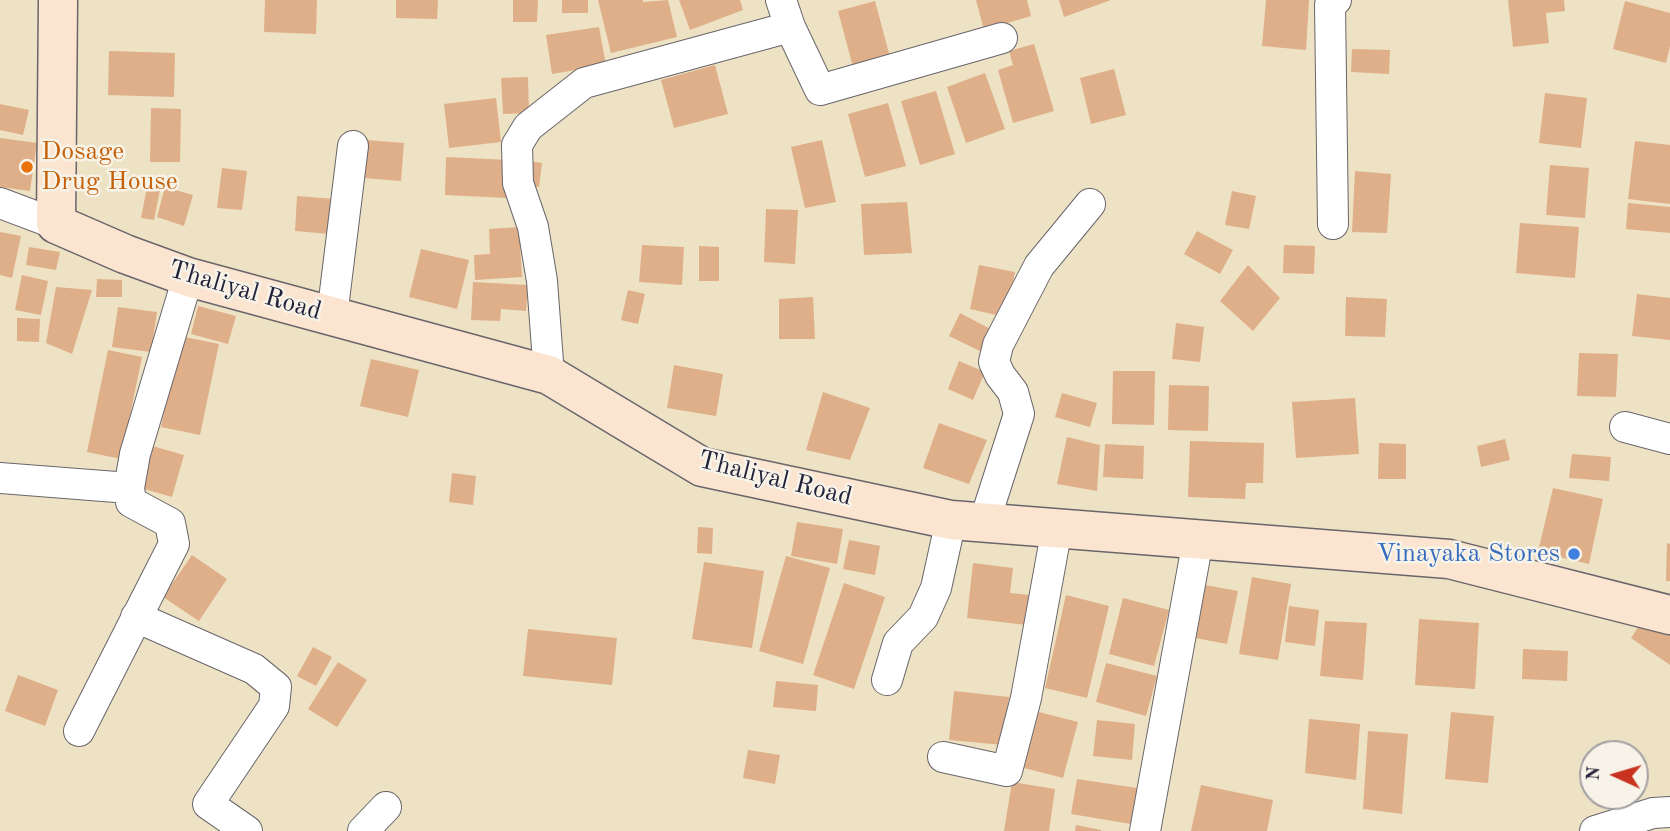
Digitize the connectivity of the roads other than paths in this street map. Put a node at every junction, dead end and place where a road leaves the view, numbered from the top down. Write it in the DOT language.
graph roads {
  1 [pos="58,0"];
  2 [pos="1336,0"];
  3 [pos="785,13"];
  4 [pos="1002,38"];
  5 [pos="353,146"];
  6 [pos="0,203"];
  7 [pos="1090,204"];
  8 [pos="56,224"];
  9 [pos="1333,224"];
  10 [pos="188,277"];
  11 [pos="332,316"];
  12 [pos="549,375"];
  13 [pos="1625,427"];
  14 [pos="1670,439"];
  15 [pos="0,478"];
  16 [pos="129,488"];
  17 [pos="968,521"];
  18 [pos="1057,528"];
  19 [pos="1198,540"];
  20 [pos="1670,615"];
  21 [pos="136,617"];
  22 [pos="887,680"];
  23 [pos="79,731"];
  24 [pos="943,757"];
  25 [pos="386,807"];
  26 [pos="1670,812"];
  27 [pos="247,831"];
  28 [pos="363,831"];
  29 [pos="1145,831"];
  30 [pos="1595,831"];
  1 -- 8 [label="street"];
  2 -- 9 [label="street"];
  3 -- 4 [label="street"];
  3 -- 12 [label="street"];
  5 -- 11 [label="street"];
  6 -- 8 [label="street"];
  7 -- 17 [label="street"];
  8 -- 10 [label="street, Thaliyal Road"];
  10 -- 11 [label="street, Thaliyal Road"];
  10 -- 16 [label="street"];
  11 -- 12 [label="street, Thaliyal Road"];
  12 -- 17 [label="street, Thaliyal Road"];
  13 -- 14 [label="street"];
  15 -- 16 [label="street"];
  16 -- 21 [label="street"];
  17 -- 18 [label="street, Thaliyal Road"];
  17 -- 22 [label="street"];
  18 -- 19 [label="street, Thaliyal Road"];
  18 -- 24 [label="street"];
  19 -- 20 [label="street, Thaliyal Road"];
  19 -- 29 [label="street"];
  21 -- 23 [label="street"];
  21 -- 27 [label="street"];
  25 -- 28 [label="street"];
  26 -- 30 [label="street"];
}
